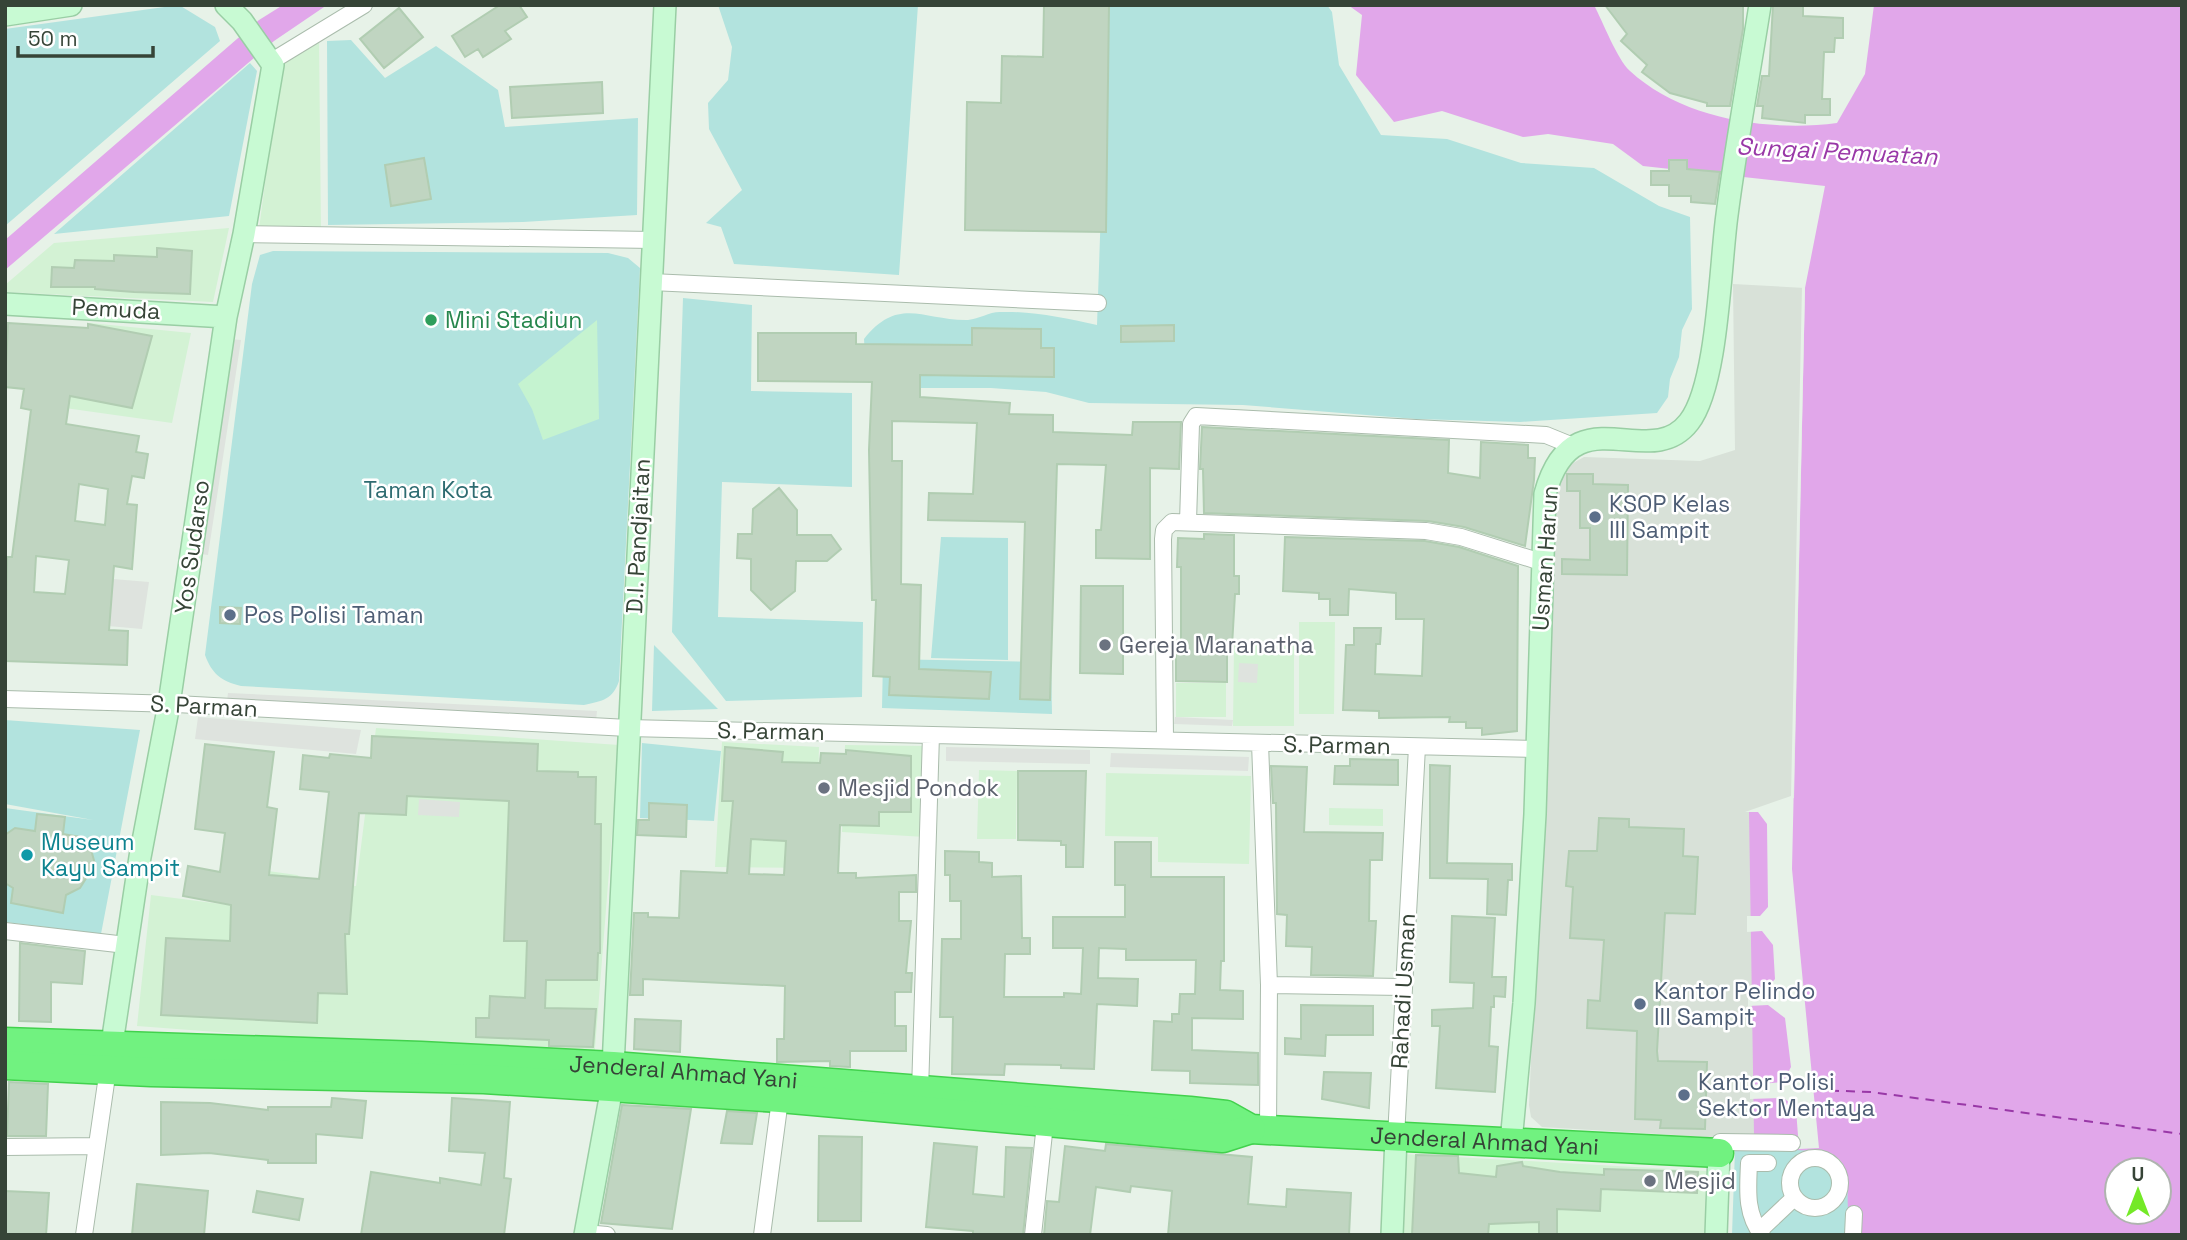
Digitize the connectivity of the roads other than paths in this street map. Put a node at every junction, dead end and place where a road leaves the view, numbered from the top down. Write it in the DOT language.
graph roads {
  1 [pos="71,5"];
  2 [pos="226,5"];
  3 [pos="364,5"];
  4 [pos="665,5"];
  5 [pos="1755,6"];
  6 [pos="5,15"];
  7 [pos="269,56"];
  8 [pos="244,234"];
  9 [pos="653,240"];
  10 [pos="651,282"];
  11 [pos="1098,303"];
  12 [pos="5,304"];
  13 [pos="226,317"];
  14 [pos="1573,446"];
  15 [pos="1188,522"];
  16 [pos="1541,562"];
  17 [pos="5,699"];
  18 [pos="169,704"];
  19 [pos="628,728"];
  20 [pos="931,735"];
  21 [pos="1165,739"];
  22 [pos="1260,743"];
  23 [pos="1417,747"];
  24 [pos="1536,749"];
  25 [pos="5,931"];
  26 [pos="126,945"];
  27 [pos="1269,985"];
  28 [pos="1403,987"];
  29 [pos="19,1042"];
  30 [pos="110,1058"];
  31 [pos="5,1065"];
  32 [pos="613,1077"];
  33 [pos="781,1088"];
  34 [pos="920,1091"];
  35 [pos="1045,1124"];
  36 [pos="1259,1129"];
  37 [pos="1396,1136"];
  38 [pos="1511,1142"];
  39 [pos="1792,1143"];
  40 [pos="97,1146"];
  41 [pos="5,1147"];
  42 [pos="1719,1147"];
  43 [pos="1768,1163"];
  44 [pos="1794,1198"];
  45 [pos="1854,1214"];
  46 [pos="1760,1233"];
  47 [pos="585,1234"];
  48 [pos="84,1235"];
  49 [pos="607,1235"];
  50 [pos="762,1235"];
  51 [pos="1033,1235"];
  52 [pos="1392,1235"];
  53 [pos="1716,1235"];
  54 [pos="1853,1235"];
  1 -- 6 [label="street"];
  2 -- 7 [label="street"];
  3 -- 7 [label="street"];
  4 -- 9 [label="street, D.I. Pandjaitan"];
  5 -- 14 [label="street"];
  7 -- 8 [label="street, Yos Sudarso"];
  8 -- 9 [label="street"];
  8 -- 13 [label="street, Yos Sudarso"];
  9 -- 10 [label="street, D.I. Pandjaitan"];
  10 -- 11 [label="street"];
  10 -- 19 [label="street, D.I. Pandjaitan"];
  12 -- 13 [label="street, Pemuda"];
  13 -- 18 [label="street, Yos Sudarso"];
  14 -- 15 [label="street"];
  14 -- 16 [label="street, Usman Harun"];
  15 -- 16 [label="street"];
  15 -- 21 [label="street"];
  16 -- 24 [label="street, Usman Harun"];
  17 -- 18 [label="street, S. Parman"];
  18 -- 19 [label="street, S. Parman"];
  18 -- 26 [label="street, Yos Sudarso"];
  19 -- 20 [label="street, S. Parman"];
  19 -- 32 [label="street, D.I. Pandjaitan"];
  20 -- 21 [label="street, S. Parman"];
  20 -- 34 [label="street"];
  21 -- 22 [label="street, S. Parman"];
  22 -- 23 [label="street, S. Parman"];
  22 -- 27 [label="street"];
  23 -- 24 [label="street, S. Parman"];
  23 -- 28 [label="street, Rahadi Usman"];
  24 -- 38 [label="street, Usman Harun"];
  25 -- 26 [label="street"];
  26 -- 30 [label="street, Yos Sudarso"];
  27 -- 28 [label="street"];
  27 -- 36 [label="street"];
  28 -- 37 [label="street, Rahadi Usman"];
  29 -- 30 [label="highway"];
  30 -- 31 [label="highway"];
  30 -- 32 [label="highway, Jenderal Ahmad Yani"];
  30 -- 32 [label="highway, Jenderal Ahmad Yani"];
  30 -- 40 [label="street, Yos Sudarso"];
  32 -- 33 [label="highway, Jenderal Ahmad Yani"];
  32 -- 47 [label="street, D.I. Pandjaitan"];
  33 -- 34 [label="highway, Jenderal Ahmad Yani"];
  33 -- 35 [label="highway, Jenderal Ahmad Yani"];
  33 -- 50 [label="street"];
  34 -- 36 [label="highway, Jenderal Ahmad Yani"];
  35 -- 36 [label="highway, Jenderal Ahmad Yani"];
  35 -- 51 [label="street"];
  36 -- 37 [label="highway, Jenderal Ahmad Yani"];
  37 -- 38 [label="highway, Jenderal Ahmad Yani"];
  37 -- 52 [label="street, Rahadi Usman"];
  38 -- 42 [label="highway, Jenderal Ahmad Yani"];
  39 -- 42 [label="street"];
  40 -- 41 [label="street"];
  40 -- 48 [label="street, Yos Sudarso"];
  42 -- 53 [label="street"];
  43 -- 46 [label="street"];
  44 -- 46 [label="street"];
  45 -- 54 [label="street"];
  47 -- 49 [label="street"];
}
